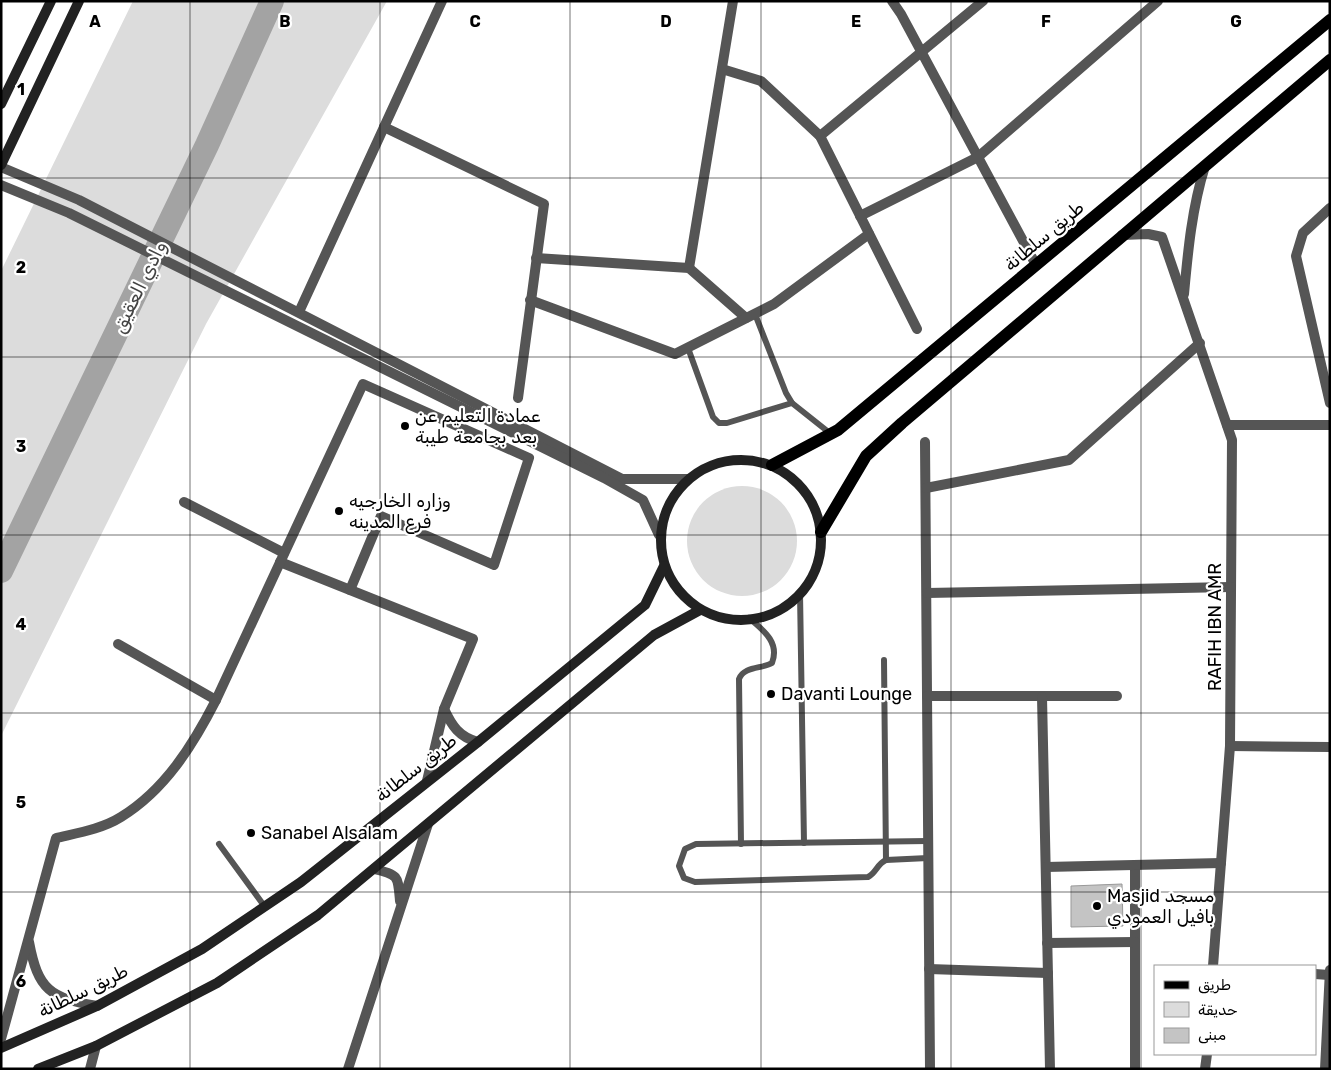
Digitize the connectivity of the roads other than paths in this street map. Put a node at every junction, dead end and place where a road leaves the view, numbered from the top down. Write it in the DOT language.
graph roads {
  1 [pos="51,1"];
  2 [pos="79,1"];
  3 [pos="442,1"];
  4 [pos="733,1"];
  5 [pos="892,1"];
  6 [pos="983,1"];
  7 [pos="1158,1"];
  8 [pos="1330,20"];
  9 [pos="922,52"];
  10 [pos="1327,67"];
  11 [pos="722,69"];
  12 [pos="1,104"];
  13 [pos="384,127"];
  14 [pos="820,136"];
  15 [pos="978,158"];
  16 [pos="1206,164"];
  17 [pos="1,166"];
  18 [pos="1,185"];
  19 [pos="1330,208"];
  20 [pos="860,216"];
  21 [pos="870,234"];
  22 [pos="1122,235"];
  23 [pos="536,258"];
  24 [pos="1036,265"];
  25 [pos="689,268"];
  26 [pos="1184,295"];
  27 [pos="530,300"];
  28 [pos="299,312"];
  29 [pos="751,316"];
  30 [pos="917,329"];
  31 [pos="1200,343"];
  32 [pos="688,348"];
  33 [pos="518,398"];
  34 [pos="792,403"];
  35 [pos="1330,403"];
  36 [pos="1227,425"];
  37 [pos="1330,425"];
  38 [pos="831,434"];
  39 [pos="925,442"];
  40 [pos="772,465"];
  41 [pos="687,480"];
  42 [pos="926,488"];
  43 [pos="184,502"];
  44 [pos="822,532"];
  45 [pos="659,535"];
  46 [pos="282,558"];
  47 [pos="664,566"];
  48 [pos="1231,587"];
  49 [pos="350,590"];
  50 [pos="800,593"];
  51 [pos="927,593"];
  52 [pos="700,610"];
  53 [pos="749,618"];
  54 [pos="118,644"];
  55 [pos="884,660"];
  56 [pos="927,696"];
  57 [pos="1117,696"];
  58 [pos="1042,697"];
  59 [pos="216,700"];
  60 [pos="444,709"];
  61 [pos="478,742"];
  62 [pos="1230,746"];
  63 [pos="1330,747"];
  64 [pos="426,781"];
  65 [pos="428,824"];
  66 [pos="928,841"];
  67 [pos="886,842"];
  68 [pos="804,843"];
  69 [pos="219,844"];
  70 [pos="741,844"];
  71 [pos="928,858"];
  72 [pos="886,860"];
  73 [pos="1221,863"];
  74 [pos="1134,865"];
  75 [pos="1046,867"];
  76 [pos="374,869"];
  77 [pos="401,906"];
  78 [pos="265,907"];
  79 [pos="28,939"];
  80 [pos="1134,942"];
  81 [pos="1047,943"];
  82 [pos="1213,965"];
  83 [pos="930,970"];
  84 [pos="1330,970"];
  85 [pos="1048,973"];
  86 [pos="1316,974"];
  87 [pos="1330,976"];
  88 [pos="97,1006"];
  89 [pos="1,1039"];
  90 [pos="96,1046"];
  91 [pos="1,1048"];
  92 [pos="1206,1055"];
  93 [pos="38,1069"];
  94 [pos="90,1069"];
  95 [pos="348,1069"];
  96 [pos="930,1069"];
  97 [pos="1050,1069"];
  98 [pos="1134,1069"];
  99 [pos="1205,1069"];
  100 [pos="1325,1069"];
  1 -- 12 [label="main road"];
  2 -- 17 [label="main road"];
  3 -- 13 [label="street"];
  4 -- 11 [label="street"];
  5 -- 9 [label="street"];
  6 -- 9 [label="street"];
  7 -- 15 [label="street"];
  8 -- 24 [label="main road, طريق سلطانة"];
  9 -- 14 [label="street"];
  9 -- 15 [label="street"];
  10 -- 16 [label="main road"];
  11 -- 14 [label="street"];
  11 -- 25 [label="street"];
  13 -- 23 [label="street"];
  13 -- 28 [label="street"];
  14 -- 20 [label="street"];
  15 -- 20 [label="street"];
  15 -- 24 [label="street"];
  16 -- 22 [label="main road"];
  16 -- 26 [label="street"];
  17 -- 28 [label="street"];
  18 -- 45 [label="street"];
  19 -- 35 [label="street"];
  20 -- 21 [label="street"];
  21 -- 29 [label="street"];
  21 -- 30 [label="street"];
  22 -- 26 [label="street, RAFIH IBN AMR"];
  22 -- 44 [label="main road"];
  23 -- 25 [label="street"];
  23 -- 27 [label="street"];
  24 -- 38 [label="main road, طريق سلطانة"];
  25 -- 29 [label="street"];
  26 -- 31 [label="street, RAFIH IBN AMR"];
  27 -- 32 [label="street"];
  27 -- 33 [label="street"];
  28 -- 41 [label="street"];
  29 -- 32 [label="street"];
  29 -- 34 [label="lane"];
  31 -- 36 [label="street, RAFIH IBN AMR"];
  31 -- 42 [label="street"];
  32 -- 34 [label="lane"];
  34 -- 38 [label="lane"];
  36 -- 37 [label="street"];
  36 -- 48 [label="street, RAFIH IBN AMR"];
  38 -- 40 [label="main road, طريق سلطانة"];
  39 -- 42 [label="street"];
  40 -- 41 [label="main road"];
  40 -- 44 [label="main road"];
  41 -- 45 [label="main road"];
  42 -- 51 [label="street"];
  43 -- 46 [label="street"];
  44 -- 50 [label="main road"];
  45 -- 47 [label="main road"];
  46 -- 49 [label="street"];
  46 -- 49 [label="street"];
  46 -- 59 [label="street"];
  47 -- 52 [label="main road"];
  47 -- 61 [label="main road, طريق سلطانة"];
  48 -- 51 [label="street"];
  48 -- 62 [label="street, RAFIH IBN AMR"];
  49 -- 60 [label="street"];
  50 -- 53 [label="main road"];
  50 -- 68 [label="lane"];
  51 -- 56 [label="street"];
  52 -- 53 [label="main road"];
  52 -- 65 [label="main road"];
  53 -- 70 [label="lane"];
  54 -- 59 [label="street"];
  55 -- 67 [label="lane"];
  56 -- 58 [label="street"];
  56 -- 66 [label="street"];
  57 -- 58 [label="street"];
  58 -- 75 [label="street"];
  59 -- 79 [label="street"];
  60 -- 61 [label="street"];
  60 -- 64 [label="street"];
  61 -- 64 [label="main road, طريق سلطانة"];
  62 -- 63 [label="street"];
  62 -- 73 [label="street, RAFIH IBN AMR"];
  64 -- 78 [label="main road, طريق سلطانة"];
  65 -- 76 [label="main road"];
  65 -- 77 [label="street"];
  66 -- 67 [label="lane"];
  66 -- 71 [label="street"];
  67 -- 68 [label="lane"];
  67 -- 72 [label="lane"];
  68 -- 70 [label="lane"];
  69 -- 78 [label="lane"];
  70 -- 72 [label="lane"];
  71 -- 72 [label="lane"];
  71 -- 83 [label="street"];
  73 -- 74 [label="street"];
  73 -- 82 [label="street, RAFIH IBN AMR"];
  74 -- 75 [label="street"];
  74 -- 80 [label="street"];
  75 -- 81 [label="street"];
  76 -- 77 [label="street"];
  76 -- 90 [label="main road"];
  77 -- 95 [label="street"];
  78 -- 88 [label="main road, طريق سلطانة"];
  79 -- 88 [label="street"];
  79 -- 89 [label="street"];
  80 -- 81 [label="street"];
  80 -- 98 [label="street"];
  81 -- 85 [label="street"];
  83 -- 85 [label="street"];
  83 -- 96 [label="street"];
  84 -- 87 [label="street"];
  85 -- 97 [label="street"];
  86 -- 87 [label="street"];
  87 -- 100 [label="street"];
  88 -- 91 [label="main road, طريق سلطانة"];
  90 -- 93 [label="main road"];
  90 -- 94 [label="street"];
  92 -- 99 [label="street"];
}
